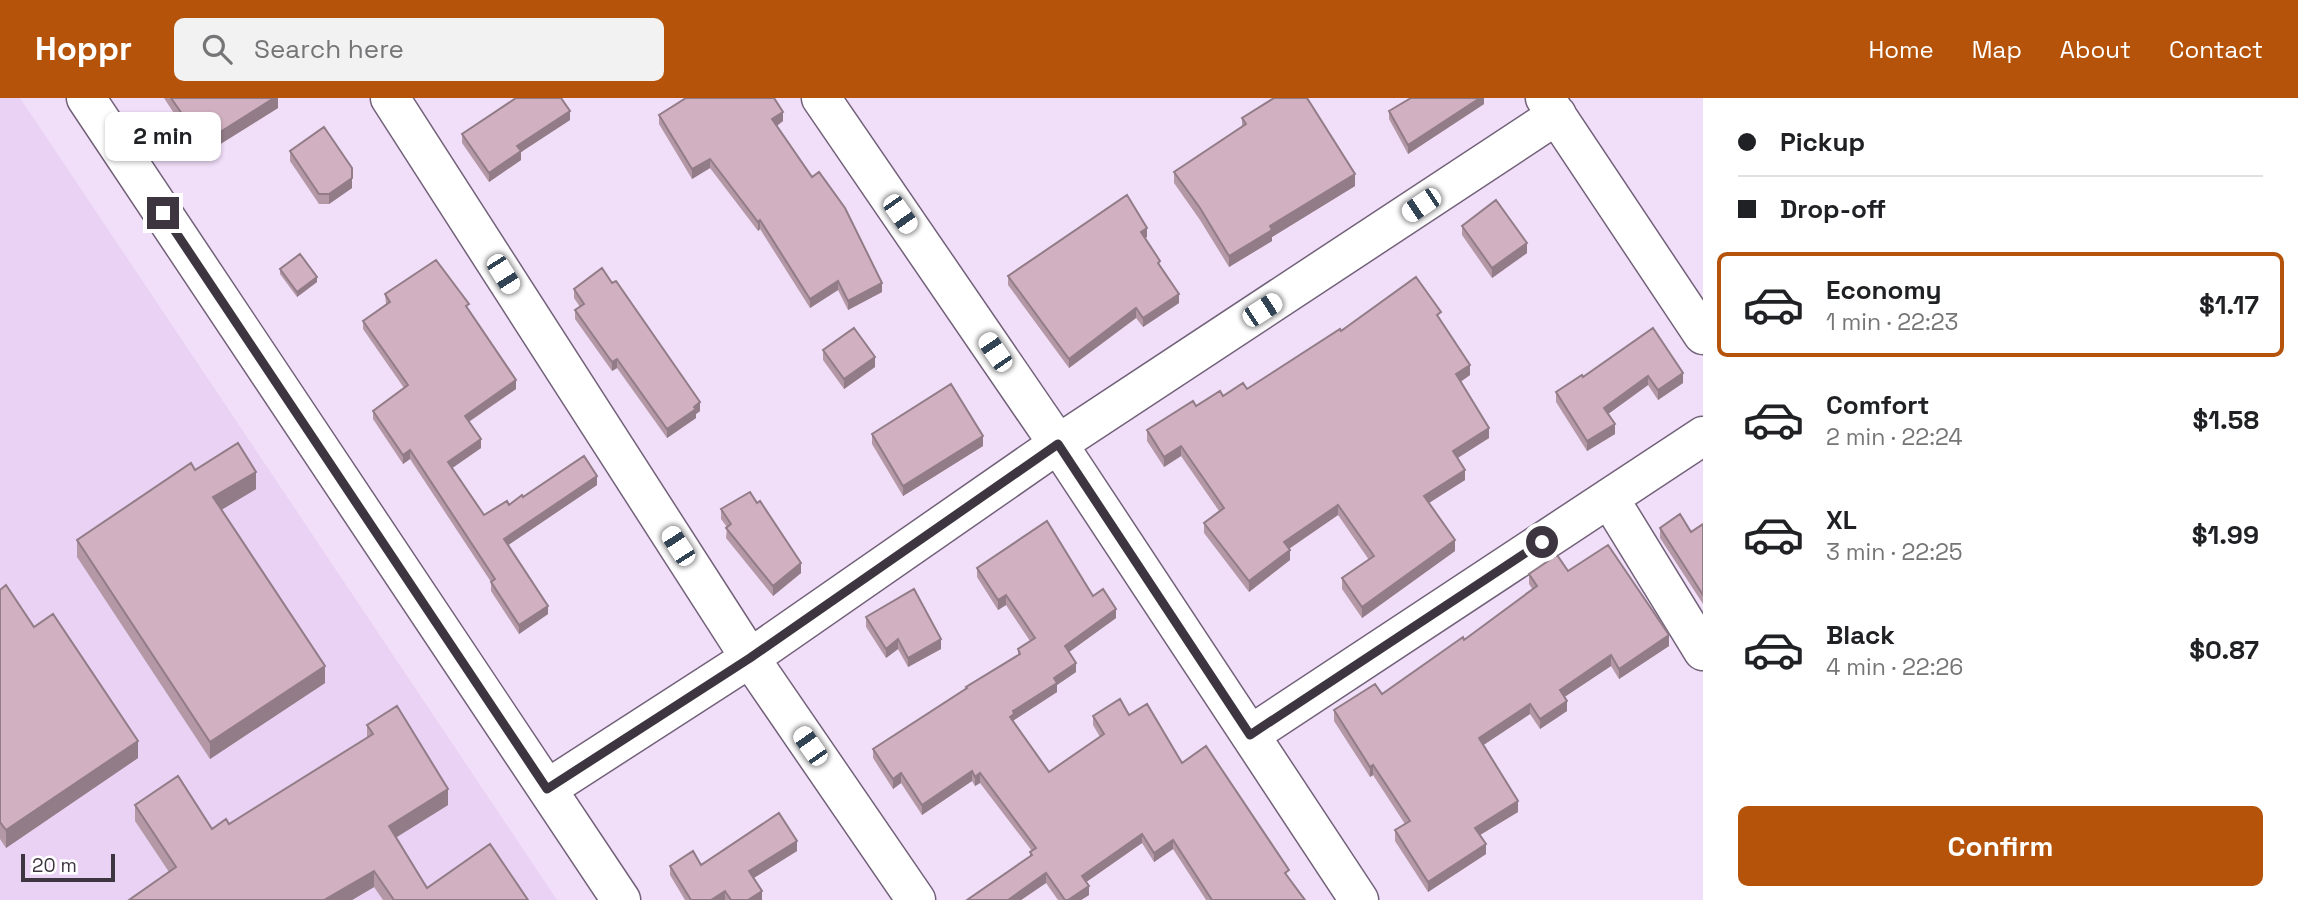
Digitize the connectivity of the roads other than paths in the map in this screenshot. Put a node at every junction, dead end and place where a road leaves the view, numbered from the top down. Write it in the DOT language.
graph roads {
  1 [pos="86,98"];
  2 [pos="821,98"];
  3 [pos="404,103"];
  4 [pos="1551,107"];
  5 [pos="1703,335"];
  6 [pos="1703,436"];
  7 [pos="1058,444"];
  8 [pos="1609,498"];
  9 [pos="1703,651"];
  10 [pos="750,658"];
  11 [pos="1250,735"];
  12 [pos="547,789"];
  13 [pos="621,900"];
  14 [pos="916,900"];
  15 [pos="1359,900"];
  1 -- 12 [label="street"];
  2 -- 7 [label="street"];
  3 -- 10 [label="street"];
  4 -- 5 [label="street"];
  4 -- 7 [label="street"];
  6 -- 8 [label="street"];
  7 -- 10 [label="street"];
  7 -- 11 [label="street"];
  8 -- 9 [label="street"];
  8 -- 11 [label="street"];
  10 -- 12 [label="street"];
  10 -- 14 [label="street"];
  11 -- 15 [label="street"];
  12 -- 13 [label="street"];
}
